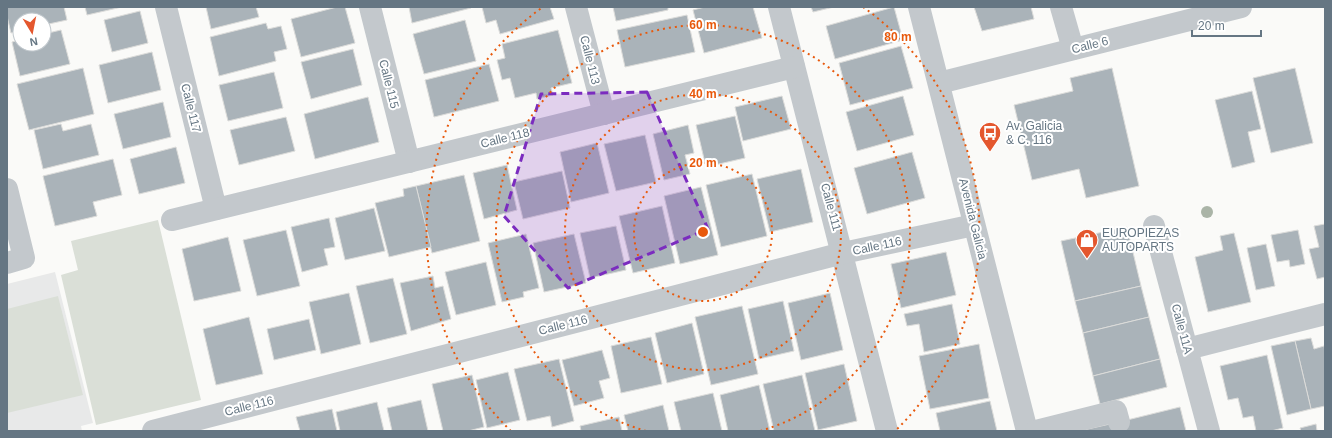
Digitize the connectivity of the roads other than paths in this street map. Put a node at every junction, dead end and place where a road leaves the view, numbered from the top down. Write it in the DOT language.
graph roads {
  1 [pos="166,7"];
  2 [pos="370,7"];
  3 [pos="576,7"];
  4 [pos="779,7"];
  5 [pos="919,7"];
  6 [pos="1061,7"];
  7 [pos="1241,7"];
  8 [pos="1072,49"];
  9 [pos="794,67"];
  10 [pos="939,83"];
  11 [pos="604,114"];
  12 [pos="409,162"];
  13 [pos="7,189"];
  14 [pos="216,209"];
  15 [pos="172,220"];
  16 [pos="974,225"];
  17 [pos="1154,226"];
  18 [pos="843,253"];
  19 [pos="16,261"];
  20 [pos="1325,314"];
  21 [pos="1187,349"];
  22 [pos="1119,422"];
  23 [pos="1068,427"];
  24 [pos="153,431"];
  25 [pos="887,431"];
  26 [pos="1026,431"];
  27 [pos="1036,431"];
  28 [pos="1209,431"];
  1 -- 14 [label="street, Calle 117"];
  2 -- 12 [label="street, Calle 115"];
  3 -- 11 [label="street, Calle 113"];
  4 -- 9 [label="street, Calle 111"];
  5 -- 10 [label="street, Avenida Galicia"];
  6 -- 8 [label="street"];
  7 -- 8 [label="street, Calle 6"];
  8 -- 10 [label="street, Calle 6"];
  9 -- 11 [label="street, Calle 118"];
  9 -- 18 [label="street, Calle 111"];
  10 -- 16 [label="street, Avenida Galicia"];
  11 -- 12 [label="street, Calle 118"];
  12 -- 14 [label="street, Calle 118"];
  13 -- 19 [label="street"];
  14 -- 15 [label="street, Calle 118"];
  16 -- 18 [label="street, Calle 116"];
  16 -- 26 [label="street, Avenida Galicia"];
  17 -- 21 [label="street, Calle 11A"];
  18 -- 24 [label="street, Calle 116"];
  18 -- 25 [label="street, Calle 111"];
  20 -- 21 [label="street"];
  21 -- 28 [label="street, Calle 11A"];
  22 -- 23 [label="street"];
  23 -- 27 [label="street"];
}
